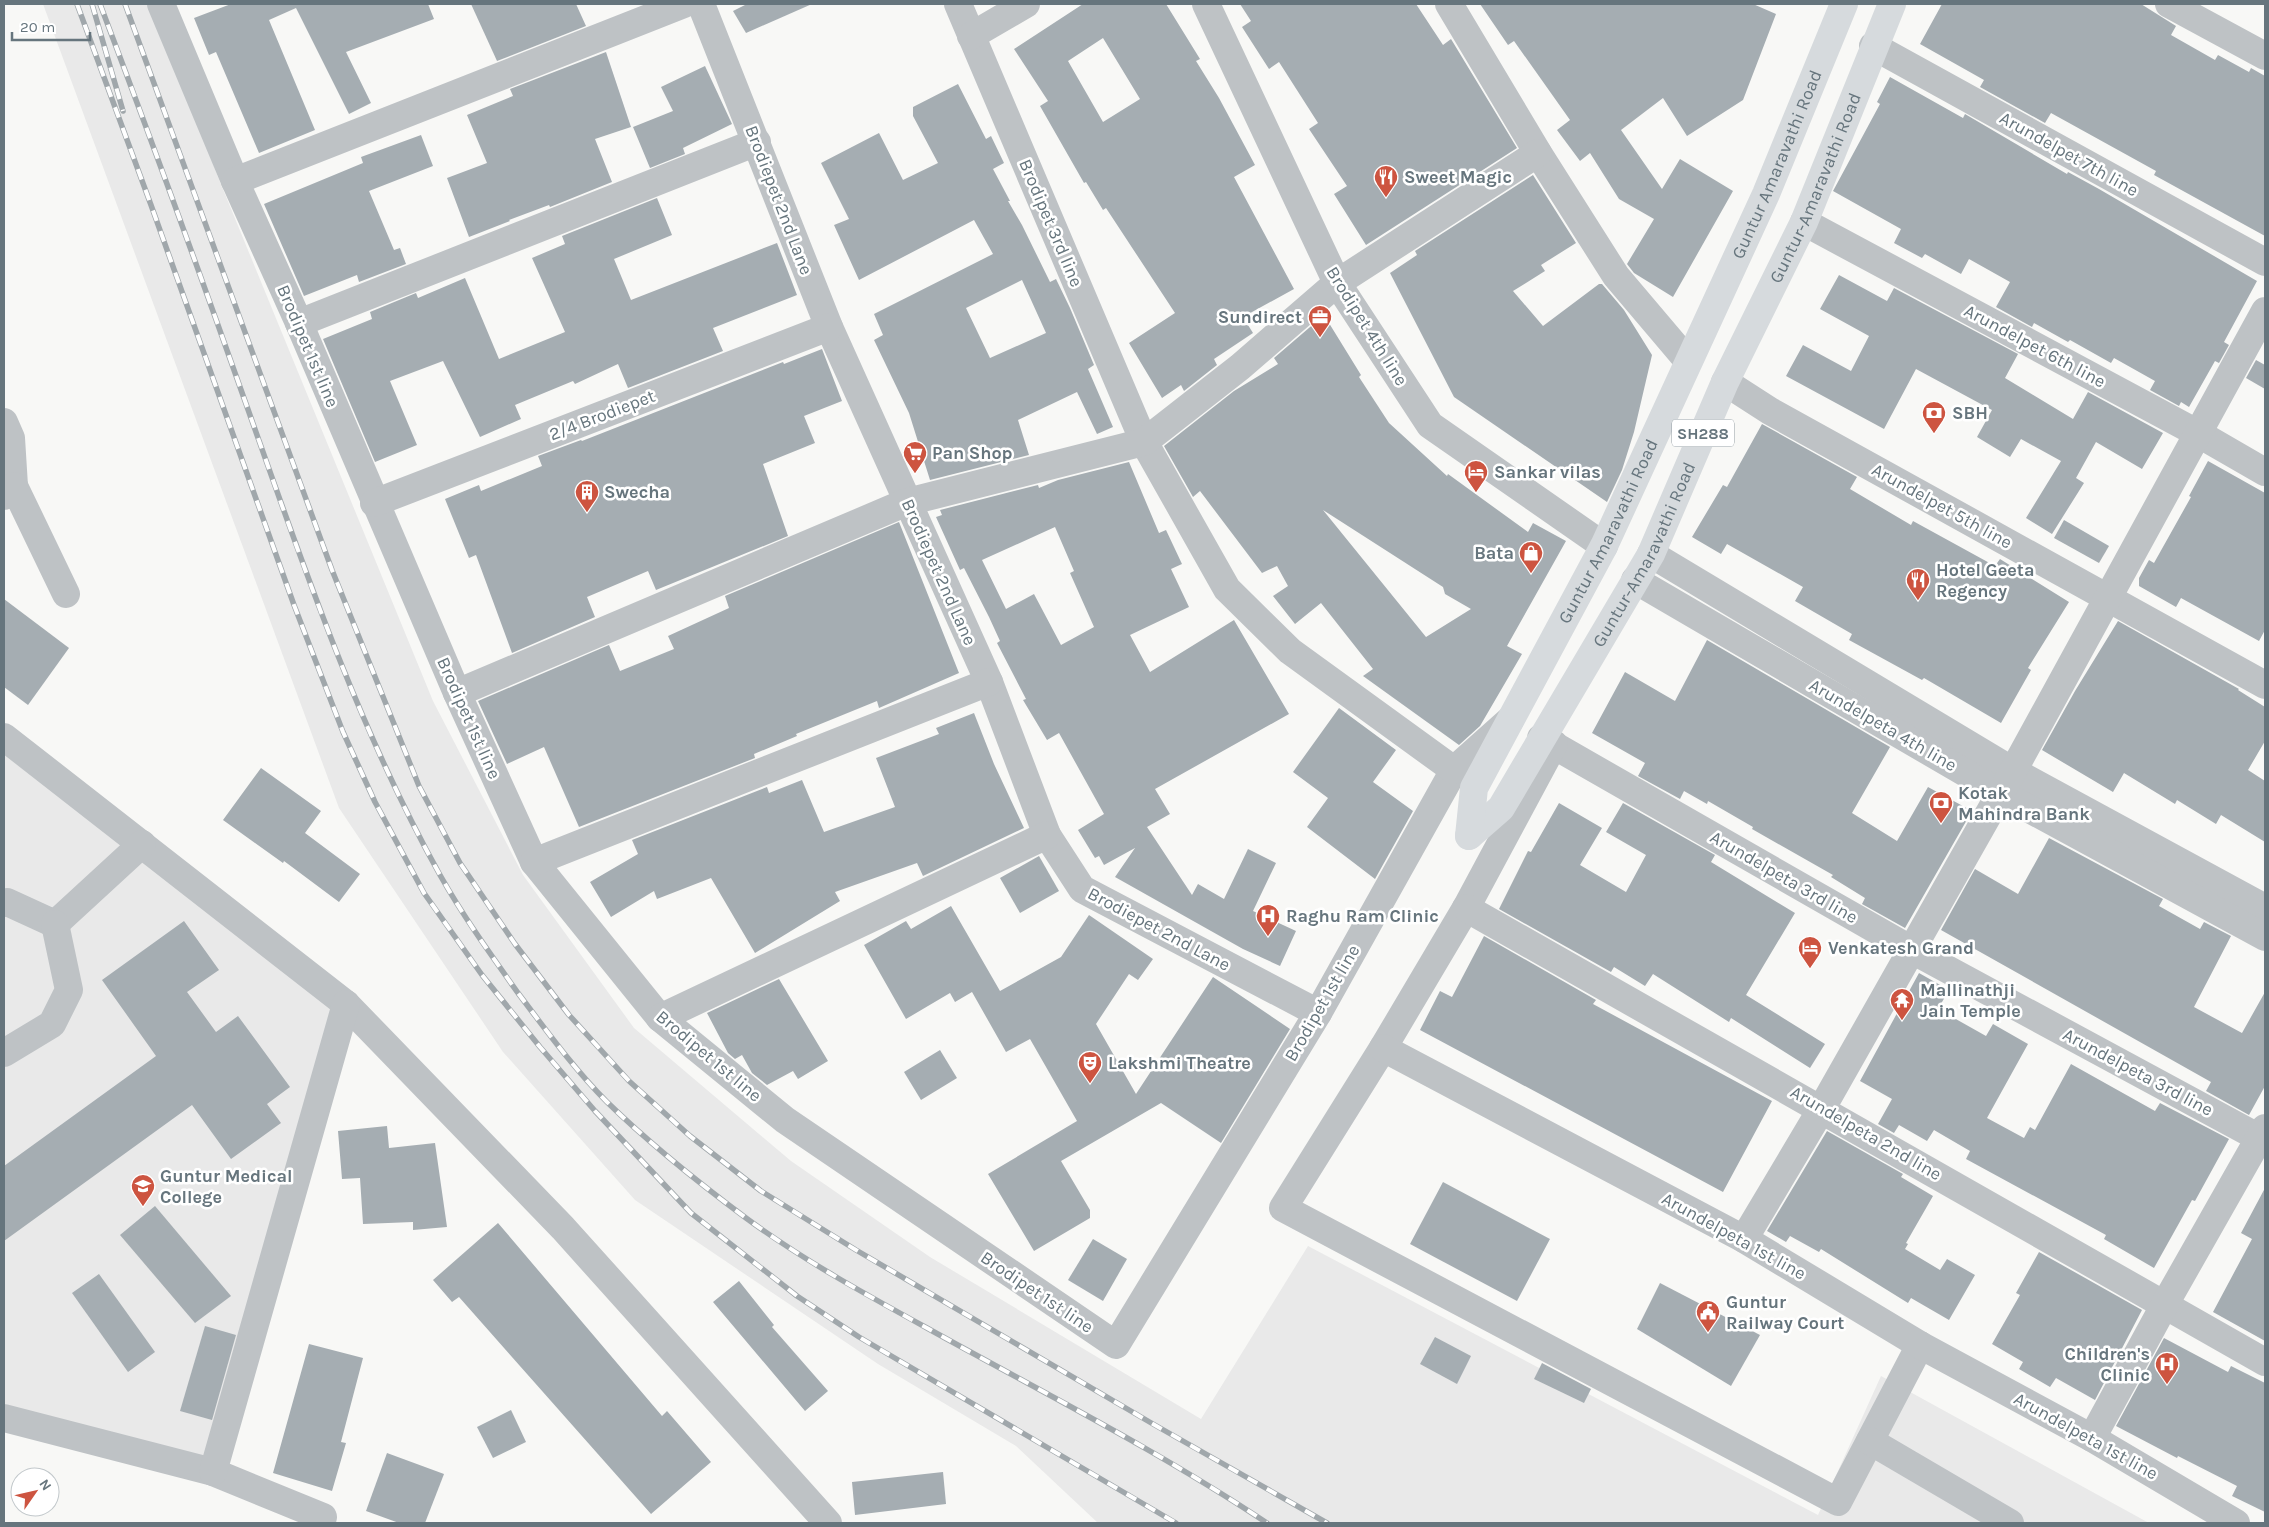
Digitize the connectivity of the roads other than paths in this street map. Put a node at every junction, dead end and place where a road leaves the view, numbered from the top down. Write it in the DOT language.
graph roads {
  1 [pos="161,4"];
  2 [pos="684,4"];
  3 [pos="701,4"];
  4 [pos="958,4"];
  5 [pos="1026,4"];
  6 [pos="1206,4"];
  7 [pos="1449,4"];
  8 [pos="1844,4"];
  9 [pos="1892,4"];
  10 [pos="2170,4"];
  11 [pos="971,36"];
  12 [pos="1873,46"];
  13 [pos="2265,56"];
  14 [pos="757,142"];
  15 [pos="1538,153"];
  16 [pos="235,181"];
  17 [pos="1804,222"];
  18 [pos="2265,262"];
  19 [pos="1337,283"];
  20 [pos="2265,311"];
  21 [pos="299,323"];
  22 [pos="829,327"];
  23 [pos="1688,361"];
  24 [pos="1725,382"];
  25 [pos="4,422"];
  26 [pos="2199,434"];
  27 [pos="1144,442"];
  28 [pos="2265,472"];
  29 [pos="9,491"];
  30 [pos="374,502"];
  31 [pos="907,502"];
  32 [pos="1604,546"];
  33 [pos="1651,554"];
  34 [pos="1635,580"];
  35 [pos="66,594"];
  36 [pos="2108,596"];
  37 [pos="989,682"];
  38 [pos="2265,685"];
  39 [pos="456,693"];
  40 [pos="1513,717"];
  41 [pos="4,737"];
  42 [pos="1547,741"];
  43 [pos="1454,770"];
  44 [pos="2006,782"];
  45 [pos="1047,835"];
  46 [pos="1469,836"];
  47 [pos="142,844"];
  48 [pos="534,862"];
  49 [pos="4,904"];
  50 [pos="1466,908"];
  51 [pos="2265,908"];
  52 [pos="55,924"];
  53 [pos="2265,937"];
  54 [pos="1910,949"];
  55 [pos="346,1004"];
  56 [pos="1318,1013"];
  57 [pos="660,1018"];
  58 [pos="1383,1048"];
  59 [pos="4,1053"];
  60 [pos="1822,1108"];
  61 [pos="2264,1135"];
  62 [pos="1744,1239"];
  63 [pos="2165,1304"];
  64 [pos="1920,1345"];
  65 [pos="2265,1362"];
  66 [pos="4,1418"];
  67 [pos="2092,1438"];
  68 [pos="1870,1440"];
  69 [pos="213,1472"];
  70 [pos="321,1523"];
  71 [pos="828,1523"];
  72 [pos="2010,1523"];
  73 [pos="2236,1523"];
  1 -- 16 [label="street, Brodipet 1st line"];
  2 -- 16 [label="street"];
  3 -- 14 [label="street, Brodiepet 2nd Lane"];
  4 -- 11 [label="street, Brodipet 3rd line"];
  5 -- 11 [label="street"];
  6 -- 19 [label="street, Brodipet 4th line"];
  7 -- 15 [label="street"];
  8 -- 23 [label="main road, Guntur Amaravathi Road / SH288"];
  9 -- 12 [label="main road, Guntur-Amaravathi Road / SH288"];
  10 -- 13 [label="street"];
  11 -- 27 [label="street, Brodipet 3rd line"];
  12 -- 17 [label="main road, Guntur-Amaravathi Road / SH288"];
  12 -- 18 [label="street, Arundelpet 7th line"];
  14 -- 21 [label="street"];
  14 -- 22 [label="street, Brodiepet 2nd Lane"];
  15 -- 19 [label="street"];
  15 -- 23 [label="street"];
  16 -- 21 [label="street, Brodipet 1st line"];
  17 -- 24 [label="main road, Guntur-Amaravathi Road / SH288"];
  17 -- 26 [label="street, Arundelpet 6th line"];
  19 -- 27 [label="street"];
  19 -- 32 [label="street, Brodipet 4th line"];
  20 -- 26 [label="street"];
  21 -- 30 [label="street, Brodipet 1st line"];
  22 -- 30 [label="street, 2/4 Brodiepet"];
  22 -- 31 [label="street, Brodiepet 2nd Lane"];
  23 -- 32 [label="main road, Guntur Amaravathi Road / SH288"];
  24 -- 33 [label="main road, Guntur-Amaravathi Road / SH288"];
  24 -- 36 [label="street, Arundelpet 5th line"];
  25 -- 29 [label="street"];
  26 -- 28 [label="street, Arundelpet 6th line"];
  26 -- 36 [label="street"];
  27 -- 31 [label="street"];
  27 -- 43 [label="street, Brodipet 3rd line"];
  29 -- 35 [label="street"];
  30 -- 39 [label="street, Brodipet 1st line"];
  31 -- 37 [label="street, Brodiepet 2nd Lane"];
  31 -- 39 [label="street"];
  32 -- 40 [label="main road, Guntur Amaravathi Road / SH288"];
  33 -- 34 [label="main road, Guntur-Amaravathi Road / SH288"];
  33 -- 44 [label="street, Arundelpeta 4th line"];
  34 -- 42 [label="main road, Guntur-Amaravathi Road / SH288"];
  34 -- 44 [label="street, Arundelpeta 4th line"];
  36 -- 38 [label="street, Arundelpet 5th line"];
  36 -- 44 [label="street"];
  37 -- 45 [label="street, Brodiepet 2nd Lane"];
  37 -- 48 [label="street"];
  39 -- 48 [label="street, Brodipet 1st line"];
  40 -- 43 [label="street, Brodipet 1st line"];
  40 -- 46 [label="main road, Guntur Amaravathi Road / SH288"];
  41 -- 47 [label="street"];
  42 -- 46 [label="main road, Guntur-Amaravathi Road / SH288"];
  42 -- 50 [label="street"];
  42 -- 54 [label="street, Arundelpeta 3rd line"];
  43 -- 56 [label="street, Brodipet 1st line"];
  44 -- 51 [label="street, Arundelpeta 4th line"];
  44 -- 53 [label="street, Arundelpeta 4th line"];
  44 -- 54 [label="street"];
  45 -- 56 [label="street, Brodiepet 2nd Lane"];
  45 -- 57 [label="street"];
  47 -- 52 [label="street"];
  47 -- 55 [label="street"];
  48 -- 57 [label="street, Brodipet 1st line"];
  49 -- 52 [label="street"];
  50 -- 58 [label="street"];
  50 -- 60 [label="street, Arundelpeta 2nd line"];
  52 -- 59 [label="street"];
  54 -- 60 [label="street"];
  54 -- 61 [label="street, Arundelpeta 3rd line"];
  55 -- 69 [label="street"];
  55 -- 71 [label="street"];
  56 -- 57 [label="street, Brodipet 1st line"];
  58 -- 62 [label="street, Arundelpeta 1st line"];
  58 -- 68 [label="street"];
  60 -- 62 [label="street"];
  60 -- 63 [label="street, Arundelpeta 2nd line"];
  61 -- 63 [label="street"];
  62 -- 64 [label="street, Arundelpeta 1st line"];
  63 -- 65 [label="street, Arundelpeta 2nd line"];
  63 -- 67 [label="street"];
  64 -- 67 [label="street, Arundelpeta 1st line"];
  64 -- 68 [label="street"];
  66 -- 69 [label="street"];
  67 -- 73 [label="street, Arundelpeta 1st line"];
  68 -- 72 [label="street"];
  69 -- 70 [label="street"];
}
